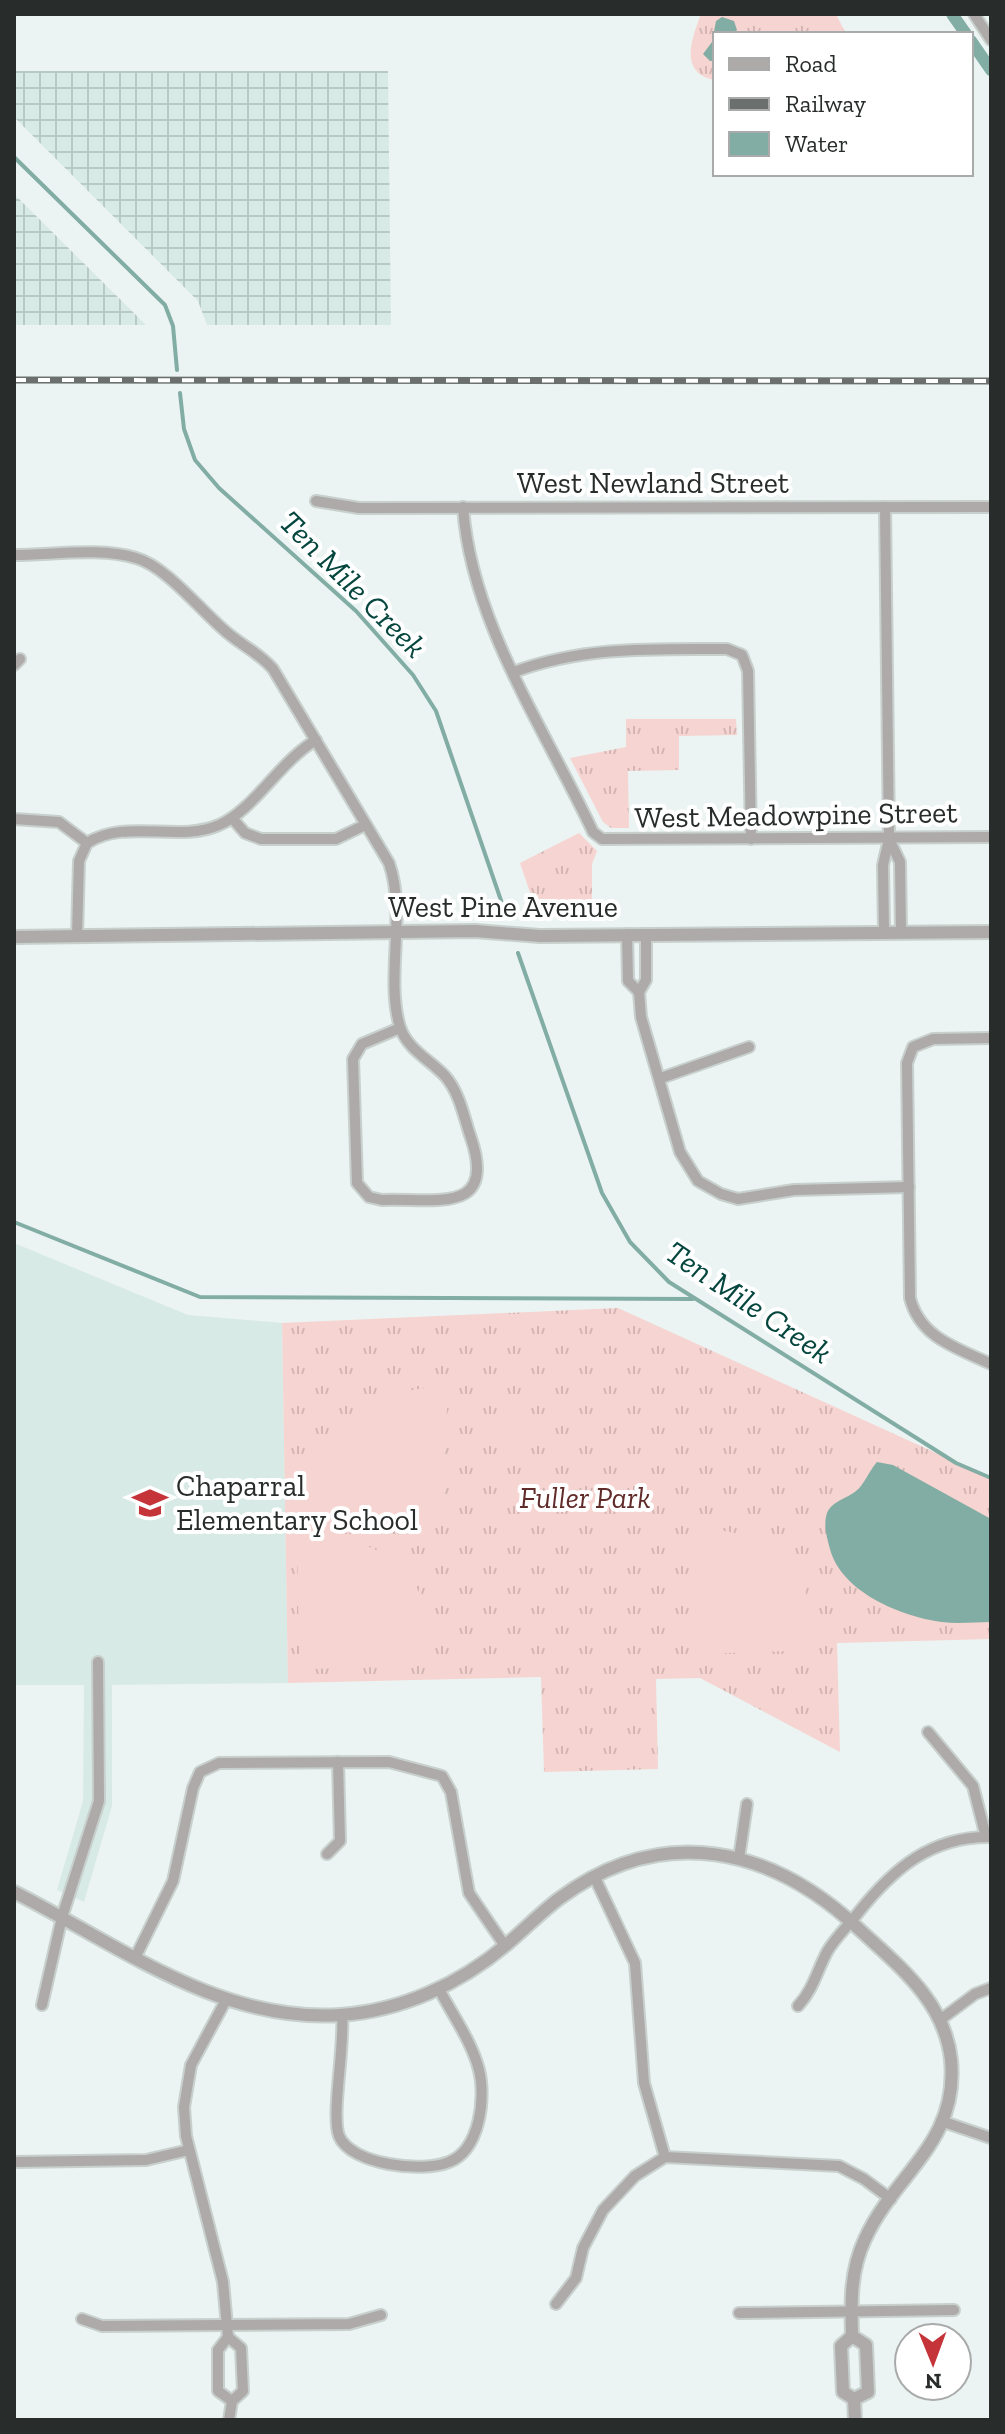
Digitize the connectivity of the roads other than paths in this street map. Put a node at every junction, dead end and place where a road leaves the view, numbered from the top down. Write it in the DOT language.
graph roads {
  1 [pos="974,14"];
  2 [pos="991,40"];
  3 [pos="316,501"];
  4 [pos="463,507"];
  5 [pos="885,507"];
  6 [pos="991,507"];
  7 [pos="14,555"];
  8 [pos="514,672"];
  9 [pos="316,740"];
  10 [pos="232,818"];
  11 [pos="14,819"];
  12 [pos="365,825"];
  13 [pos="991,837"];
  14 [pos="751,839"];
  15 [pos="889,839"];
  16 [pos="87,843"];
  17 [pos="396,932"];
  18 [pos="884,932"];
  19 [pos="901,932"];
  20 [pos="991,932"];
  21 [pos="627,934"];
  22 [pos="646,934"];
  23 [pos="14,937"];
  24 [pos="77,937"];
  25 [pos="639,992"];
  26 [pos="400,1028"];
  27 [pos="991,1038"];
  28 [pos="749,1047"];
  29 [pos="661,1078"];
  30 [pos="909,1187"];
  31 [pos="991,1364"];
  32 [pos="98,1662"];
  33 [pos="928,1732"];
  34 [pos="338,1762"];
  35 [pos="747,1804"];
  36 [pos="988,1837"];
  37 [pos="327,1854"];
  38 [pos="739,1858"];
  39 [pos="595,1878"];
  40 [pos="14,1892"];
  41 [pos="62,1917"];
  42 [pos="851,1921"];
  43 [pos="505,1946"];
  44 [pos="136,1956"];
  45 [pos="991,1988"];
  46 [pos="439,1989"];
  47 [pos="226,2000"];
  48 [pos="42,2005"];
  49 [pos="798,2006"];
  50 [pos="342,2015"];
  51 [pos="940,2020"];
  52 [pos="944,2122"];
  53 [pos="991,2138"];
  54 [pos="189,2150"];
  55 [pos="665,2157"];
  56 [pos="14,2162"];
  57 [pos="891,2199"];
  58 [pos="556,2304"];
  59 [pos="954,2310"];
  60 [pos="851,2311"];
  61 [pos="739,2313"];
  62 [pos="381,2315"];
  63 [pos="82,2319"];
  64 [pos="228,2331"];
  65 [pos="852,2336"];
  66 [pos="854,2399"];
  67 [pos="232,2401"];
  68 [pos="229,2420"];
  69 [pos="855,2420"];
  1 -- 2 [label="street"];
  3 -- 4 [label="street, West Newland Street"];
  4 -- 5 [label="street, West Newland Street"];
  4 -- 8 [label="street"];
  5 -- 6 [label="street, West Newland Street"];
  5 -- 15 [label="street"];
  7 -- 9 [label="street"];
  8 -- 14 [label="street, West Meadowpine Street"];
  8 -- 14 [label="street"];
  9 -- 10 [label="street"];
  9 -- 12 [label="street"];
  10 -- 12 [label="street"];
  10 -- 16 [label="street"];
  11 -- 16 [label="street"];
  12 -- 17 [label="street"];
  13 -- 15 [label="street, West Meadowpine Street"];
  14 -- 15 [label="street, West Meadowpine Street"];
  15 -- 18 [label="street"];
  15 -- 19 [label="street"];
  16 -- 24 [label="street"];
  17 -- 21 [label="street, West Pine Avenue"];
  17 -- 24 [label="street, West Pine Avenue"];
  17 -- 26 [label="street"];
  18 -- 19 [label="street, West Pine Avenue"];
  18 -- 22 [label="street, West Pine Avenue"];
  19 -- 20 [label="street, West Pine Avenue"];
  21 -- 22 [label="street, West Pine Avenue"];
  21 -- 25 [label="street"];
  22 -- 25 [label="street"];
  23 -- 24 [label="street, West Pine Avenue"];
  25 -- 29 [label="street"];
  26 -- 26 [label="street"];
  27 -- 30 [label="street"];
  28 -- 29 [label="street"];
  29 -- 30 [label="street"];
  30 -- 31 [label="street"];
  32 -- 41 [label="street"];
  33 -- 36 [label="street"];
  34 -- 37 [label="street"];
  34 -- 43 [label="street"];
  34 -- 44 [label="street"];
  35 -- 38 [label="street"];
  36 -- 42 [label="street"];
  38 -- 39 [label="street"];
  38 -- 42 [label="street"];
  39 -- 43 [label="street"];
  39 -- 55 [label="street"];
  40 -- 41 [label="street"];
  41 -- 44 [label="street"];
  41 -- 48 [label="street"];
  42 -- 49 [label="street"];
  42 -- 51 [label="street"];
  43 -- 46 [label="street"];
  44 -- 47 [label="street"];
  45 -- 51 [label="street"];
  46 -- 50 [label="street"];
  46 -- 50 [label="street"];
  47 -- 50 [label="street"];
  47 -- 54 [label="street"];
  51 -- 52 [label="street"];
  52 -- 53 [label="street"];
  52 -- 57 [label="street"];
  54 -- 56 [label="street"];
  54 -- 64 [label="street"];
  55 -- 57 [label="street"];
  55 -- 58 [label="street"];
  57 -- 60 [label="street"];
  59 -- 60 [label="street"];
  60 -- 61 [label="street"];
  60 -- 65 [label="street"];
  62 -- 64 [label="street"];
  63 -- 64 [label="street"];
  64 -- 67 [label="street"];
  64 -- 67 [label="street"];
  65 -- 66 [label="street"];
  65 -- 66 [label="street"];
  66 -- 69 [label="street"];
  67 -- 68 [label="street"];
}
